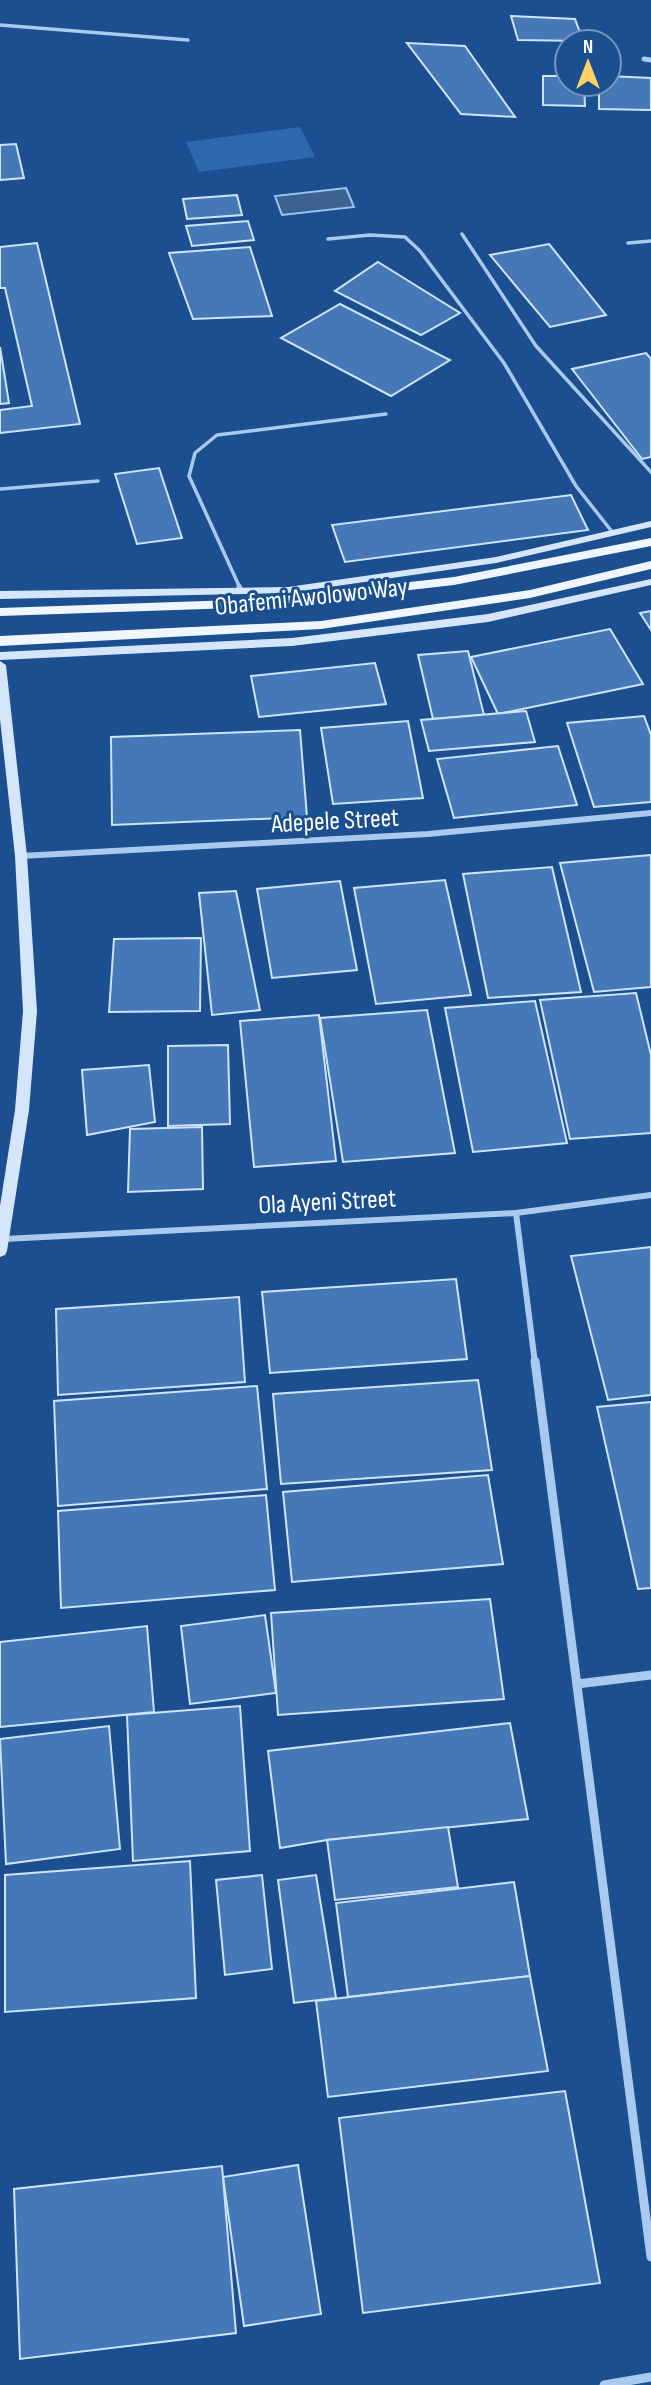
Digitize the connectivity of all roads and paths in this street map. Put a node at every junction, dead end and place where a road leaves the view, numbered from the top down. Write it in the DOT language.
graph roads {
  1 [pos="0,25"];
  2 [pos="188,40"];
  3 [pos="644,59"];
  4 [pos="651,60"];
  5 [pos="462,234"];
  6 [pos="328,239"];
  7 [pos="651,241"];
  8 [pos="628,243"];
  9 [pos="386,414"];
  10 [pos="651,472"];
  11 [pos="97,481"];
  12 [pos="0,489"];
  13 [pos="651,524"];
  14 [pos="612,533"];
  15 [pos="651,542"];
  16 [pos="651,565"];
  17 [pos="651,583"];
  18 [pos="241,591"];
  19 [pos="0,595"];
  20 [pos="0,612"];
  21 [pos="0,641"];
  22 [pos="0,656"];
  23 [pos="0,665"];
  24 [pos="651,813"];
  25 [pos="21,856"];
  26 [pos="651,1195"];
  27 [pos="516,1213"];
  28 [pos="2,1245"];
  29 [pos="651,1675"];
  30 [pos="577,1684"];
  31 [pos="651,2257"];
  32 [pos="651,2377"];
  33 [pos="604,2385"];
  1 -- 2 [label="lane"];
  3 -- 4 [label="street"];
  5 -- 10 [label="lane"];
  6 -- 14 [label="lane"];
  7 -- 8 [label="lane"];
  9 -- 18 [label="lane"];
  11 -- 12 [label="lane"];
  13 -- 14 [label="street"];
  14 -- 18 [label="street"];
  15 -- 20 [label="main road, Obafemi Awolowo Way"];
  16 -- 21 [label="main road, Obafemi Awolowo Way"];
  17 -- 22 [label="street"];
  18 -- 19 [label="street"];
  23 -- 25 [label="street"];
  24 -- 25 [label="street, Adepele Street"];
  25 -- 28 [label="street"];
  26 -- 27 [label="street, Ola Ayeni Street"];
  27 -- 28 [label="street, Ola Ayeni Street"];
  27 -- 30 [label="street"];
  29 -- 30 [label="street"];
  30 -- 31 [label="street"];
  32 -- 33 [label="street"];
}
